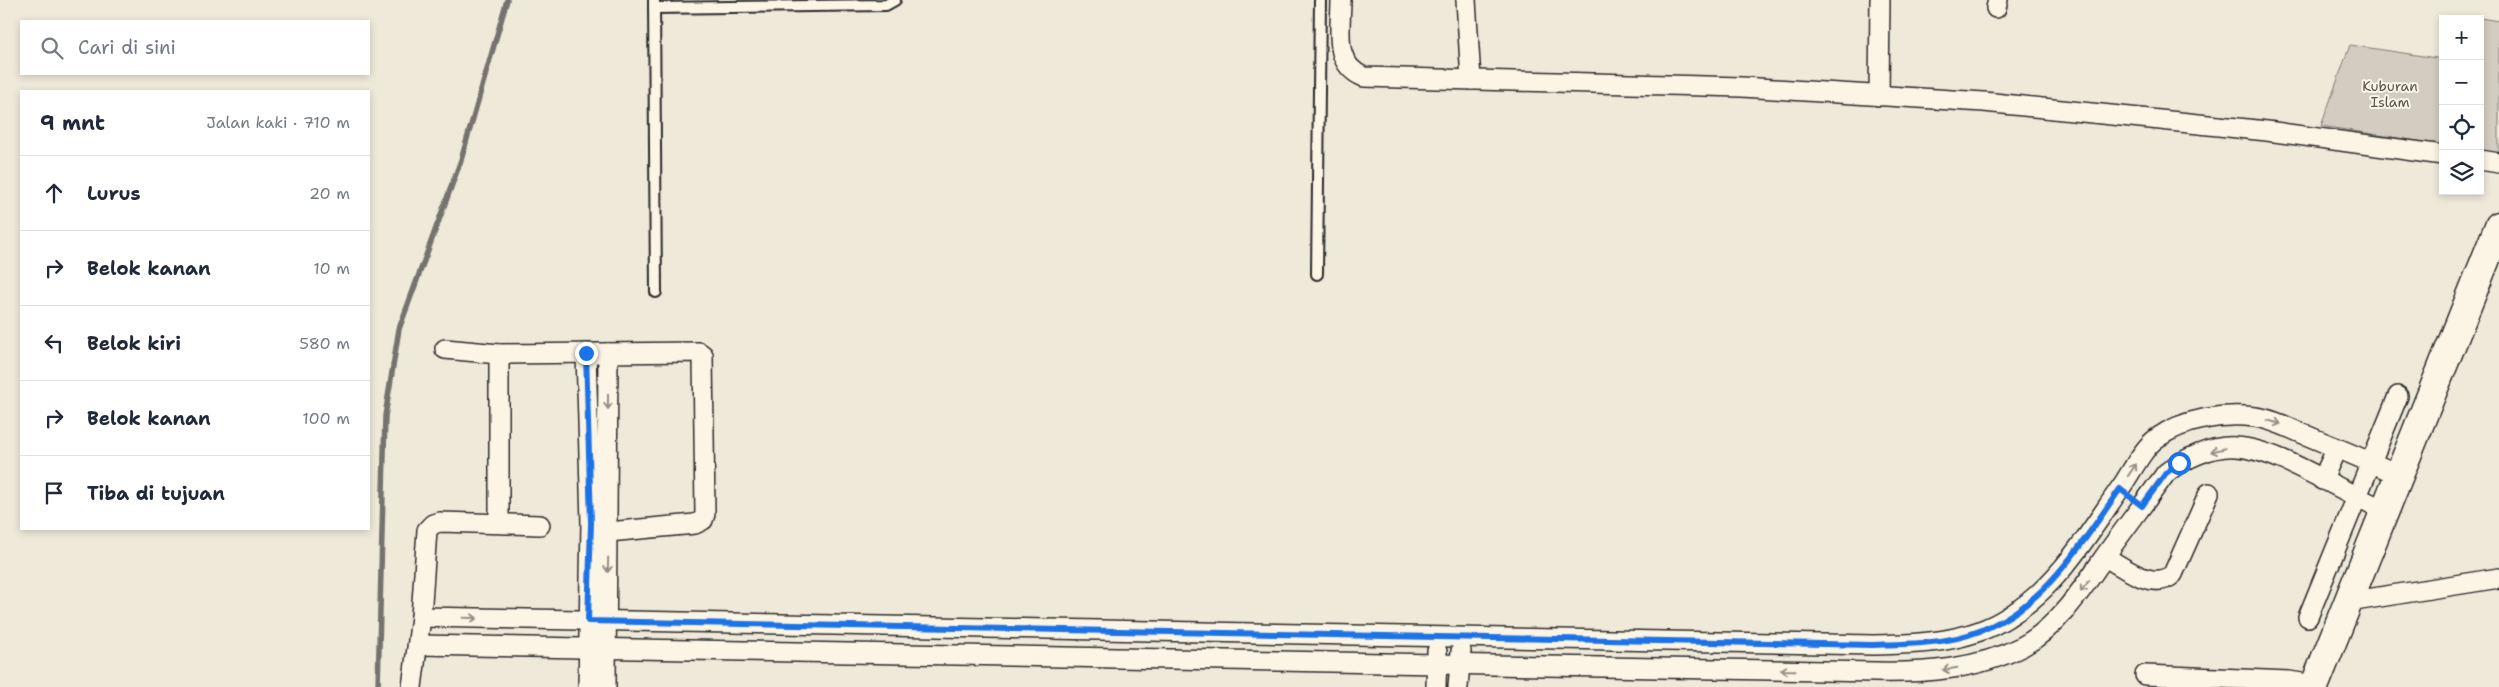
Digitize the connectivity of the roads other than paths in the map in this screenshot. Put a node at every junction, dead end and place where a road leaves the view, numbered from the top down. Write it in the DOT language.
graph roads {
  1 [pos="895,0"];
  2 [pos="1320,0"];
  3 [pos="1341,0"];
  4 [pos="1466,0"];
  5 [pos="1880,0"];
  6 [pos="654,4"];
  7 [pos="1471,80"];
  8 [pos="1879,96"];
  9 [pos="2439,154"];
  10 [pos="2484,161"];
  11 [pos="2499,163"];
  12 [pos="2499,226"];
  13 [pos="1317,274"];
  14 [pos="656,292"];
  15 [pos="445,349"];
  16 [pos="586,353"];
  17 [pos="608,353"];
  18 [pos="499,354"];
  19 [pos="2398,396"];
  20 [pos="2302,433"];
  21 [pos="2337,448"];
  22 [pos="2370,462"];
  23 [pos="2289,464"];
  24 [pos="2399,474"];
  25 [pos="2322,480"];
  26 [pos="2120,489"];
  27 [pos="2208,493"];
  28 [pos="2356,498"];
  29 [pos="2142,506"];
  30 [pos="2383,509"];
  31 [pos="499,522"];
  32 [pos="540,525"];
  33 [pos="608,532"];
  34 [pos="2105,557"];
  35 [pos="2499,578"];
  36 [pos="2348,602"];
  37 [pos="421,617"];
  38 [pos="2308,617"];
  39 [pos="588,621"];
  40 [pos="607,621"];
  41 [pos="981,628"];
  42 [pos="1438,636"];
  43 [pos="1463,637"];
  44 [pos="418,645"];
  45 [pos="1873,645"];
  46 [pos="598,648"];
  47 [pos="980,655"];
  48 [pos="1437,664"];
  49 [pos="1460,664"];
  50 [pos="2145,676"];
  51 [pos="1874,680"];
  52 [pos="2314,686"];
  53 [pos="412,687"];
  54 [pos="588,687"];
  55 [pos="606,687"];
  56 [pos="1436,687"];
  57 [pos="1458,687"];
  1 -- 6 [label="lane"];
  2 -- 13 [label="lane"];
  3 -- 7 [label="street"];
  4 -- 7 [label="street"];
  5 -- 8 [label="street"];
  6 -- 14 [label="lane"];
  7 -- 8 [label="street"];
  8 -- 9 [label="street"];
  10 -- 11 [label="street"];
  12 -- 24 [label="street"];
  15 -- 18 [label="street"];
  16 -- 17 [label="street"];
  16 -- 18 [label="street"];
  16 -- 39 [label="street"];
  17 -- 33 [label="street, one-way"];
  17 -- 33 [label="street"];
  18 -- 31 [label="street"];
  19 -- 22 [label="street"];
  20 -- 21 [label="street"];
  20 -- 23 [label="street"];
  26 -- 20 [label="street, one-way"];
  21 -- 22 [label="street"];
  21 -- 25 [label="street"];
  22 -- 24 [label="street"];
  22 -- 28 [label="street"];
  23 -- 25 [label="street"];
  23 -- 29 [label="street, one-way"];
  24 -- 30 [label="street"];
  25 -- 28 [label="street"];
  26 -- 29 [label="street"];
  26 -- 45 [label="street"];
  27 -- 34 [label="street"];
  28 -- 30 [label="street"];
  28 -- 38 [label="street"];
  29 -- 34 [label="street"];
  30 -- 36 [label="street"];
  31 -- 32 [label="street"];
  31 -- 37 [label="street"];
  33 -- 40 [label="street, one-way"];
  34 -- 51 [label="street, one-way"];
  35 -- 36 [label="street"];
  36 -- 52 [label="street"];
  37 -- 39 [label="street, one-way"];
  37 -- 44 [label="street"];
  39 -- 40 [label="street"];
  39 -- 46 [label="street"];
  40 -- 41 [label="street"];
  40 -- 46 [label="street"];
  41 -- 42 [label="street"];
  41 -- 47 [label="street"];
  42 -- 43 [label="street"];
  42 -- 48 [label="street"];
  43 -- 45 [label="street"];
  43 -- 49 [label="street"];
  44 -- 46 [label="street"];
  44 -- 53 [label="street"];
  45 -- 51 [label="street"];
  46 -- 47 [label="street"];
  46 -- 54 [label="street"];
  46 -- 55 [label="street"];
  47 -- 48 [label="street"];
  48 -- 49 [label="street"];
  48 -- 56 [label="street"];
  51 -- 49 [label="street, one-way"];
  49 -- 57 [label="street"];
  50 -- 52 [label="street"];
}
